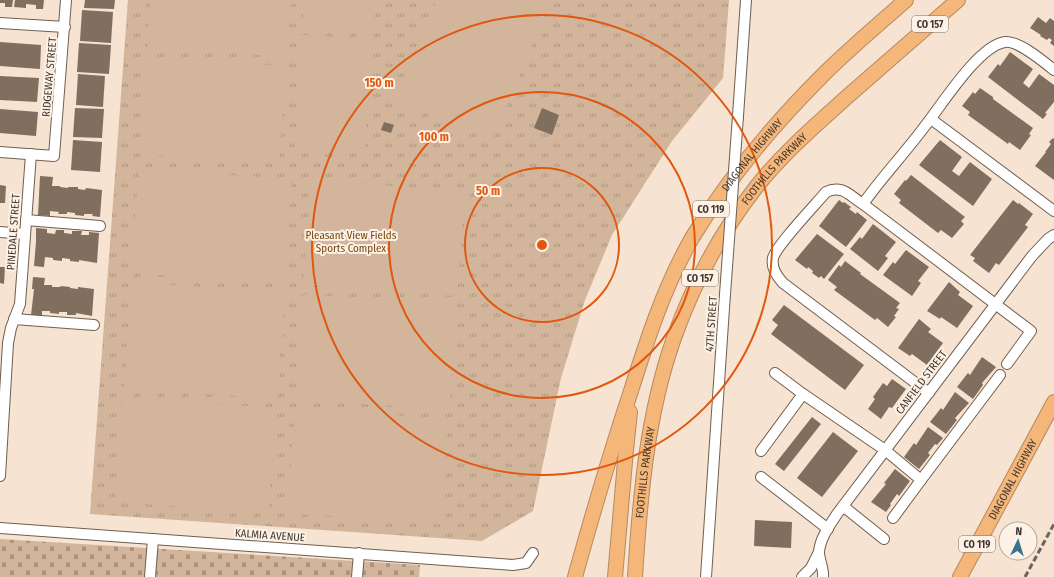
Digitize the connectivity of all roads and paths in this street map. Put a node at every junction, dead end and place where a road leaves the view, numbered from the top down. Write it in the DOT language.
graph roads {
  1 [pos="66,0"];
  2 [pos="746,0"];
  3 [pos="906,0"];
  4 [pos="958,0"];
  5 [pos="0,23"];
  6 [pos="65,27"];
  7 [pos="1054,70"];
  8 [pos="931,119"];
  9 [pos="0,152"];
  10 [pos="30,154"];
  11 [pos="863,204"];
  12 [pos="1054,211"];
  13 [pos="26,220"];
  14 [pos="100,226"];
  15 [pos="0,232"];
  16 [pos="25,234"];
  17 [pos="1054,235"];
  18 [pos="996,304"];
  19 [pos="14,319"];
  20 [pos="94,325"];
  21 [pos="4,343"];
  22 [pos="1007,364"];
  23 [pos="638,366"];
  24 [pos="775,373"];
  25 [pos="1000,375"];
  26 [pos="929,393"];
  27 [pos="803,394"];
  28 [pos="1054,402"];
  29 [pos="1,431"];
  30 [pos="885,450"];
  31 [pos="761,451"];
  32 [pos="0,476"];
  33 [pos="761,477"];
  34 [pos="921,480"];
  35 [pos="843,506"];
  36 [pos="892,518"];
  37 [pos="0,528"];
  38 [pos="828,529"];
  39 [pos="153,539"];
  40 [pos="884,540"];
  41 [pos="819,552"];
  42 [pos="358,553"];
  43 [pos="533,553"];
  44 [pos="150,577"];
  45 [pos="357,577"];
  46 [pos="574,577"];
  47 [pos="615,577"];
  48 [pos="635,577"];
  49 [pos="706,577"];
  50 [pos="802,577"];
  51 [pos="824,577"];
  52 [pos="960,577"];
  1 -- 6 [label="street, RIDGEWAY STREET"];
  2 -- 49 [label="street, 47TH STREET, bridge"];
  3 -- 23 [label="highway, DIAGONAL HIGHWAY / CO 119"];
  4 -- 48 [label="highway, FOOTHILLS PARKWAY / CO 157"];
  5 -- 6 [label="street"];
  6 -- 10 [label="street, RIDGEWAY STREET"];
  7 -- 8 [label="street"];
  8 -- 11 [label="street"];
  8 -- 12 [label="street"];
  9 -- 10 [label="street"];
  10 -- 13 [label="street, PINEDALE STREET"];
  11 -- 18 [label="street"];
  11 -- 26 [label="street"];
  13 -- 14 [label="street"];
  13 -- 16 [label="street, PINEDALE STREET"];
  15 -- 16 [label="street"];
  16 -- 19 [label="street, PINEDALE STREET"];
  17 -- 18 [label="street, CANFIELD STREET"];
  18 -- 22 [label="street"];
  18 -- 26 [label="street, CANFIELD STREET"];
  19 -- 20 [label="street"];
  19 -- 21 [label="street, PINEDALE STREET"];
  21 -- 29 [label="street, PINEDALE STREET"];
  23 -- 46 [label="highway, CO 119"];
  23 -- 47 [label="highway, FOOTHILLS PARKWAY"];
  24 -- 27 [label="street"];
  25 -- 34 [label="street"];
  26 -- 30 [label="street, CANFIELD STREET"];
  27 -- 30 [label="street"];
  27 -- 31 [label="street"];
  28 -- 52 [label="highway, DIAGONAL HIGHWAY / CO 119"];
  29 -- 32 [label="street, PINEDALE STREET"];
  30 -- 34 [label="street"];
  30 -- 35 [label="street, CANFIELD STREET"];
  33 -- 38 [label="street"];
  34 -- 36 [label="street"];
  35 -- 38 [label="street, CANFIELD STREET"];
  35 -- 40 [label="street"];
  37 -- 39 [label="street, KALMIA AVENUE"];
  38 -- 41 [label="street, CANFIELD STREET"];
  39 -- 42 [label="street, KALMIA AVENUE"];
  39 -- 44 [label="street"];
  41 -- 50 [label="street, CANFIELD STREET"];
  41 -- 51 [label="street"];
  42 -- 43 [label="street, KALMIA AVENUE"];
  42 -- 45 [label="street"];
}
